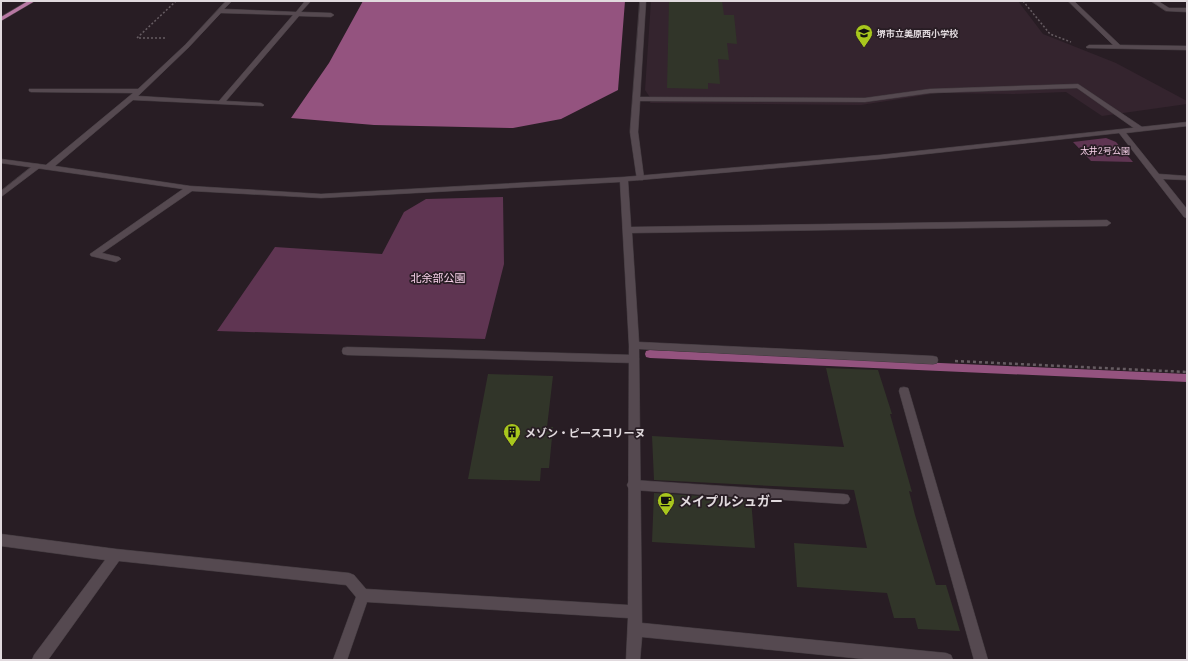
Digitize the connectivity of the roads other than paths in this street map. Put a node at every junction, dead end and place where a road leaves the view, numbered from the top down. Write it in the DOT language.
graph roads {
  1 [pos="32,1"];
  2 [pos="229,1"];
  3 [pos="308,1"];
  4 [pos="643,1"];
  5 [pos="1071,1"];
  6 [pos="1154,1"];
  7 [pos="1187,10"];
  8 [pos="220,11"];
  9 [pos="297,14"];
  10 [pos="331,15"];
  11 [pos="1,19"];
  12 [pos="1090,47"];
  13 [pos="1119,48"];
  14 [pos="1187,48"];
  15 [pos="31,90"];
  16 [pos="141,91"];
  17 [pos="132,98"];
  18 [pos="636,99"];
  19 [pos="221,103"];
  20 [pos="261,105"];
  21 [pos="1187,124"];
  22 [pos="1141,129"];
  23 [pos="1121,131"];
  24 [pos="1,160"];
  25 [pos="38,166"];
  26 [pos="49,167"];
  27 [pos="1156,176"];
  28 [pos="640,178"];
  29 [pos="1187,178"];
  30 [pos="624,179"];
  31 [pos="190,188"];
  32 [pos="1,195"];
  33 [pos="1187,215"];
  34 [pos="1108,223"];
  35 [pos="626,230"];
  36 [pos="116,259"];
  37 [pos="634,345"];
  38 [pos="347,351"];
  39 [pos="634,358"];
  40 [pos="932,360"];
  41 [pos="904,391"];
  42 [pos="633,485"];
  43 [pos="844,499"];
  44 [pos="1,540"];
  45 [pos="116,555"];
  46 [pos="364,595"];
  47 [pos="633,612"];
  48 [pos="635,629"];
  49 [pos="39,660"];
  50 [pos="340,660"];
  51 [pos="633,660"];
  52 [pos="946,660"];
  53 [pos="981,660"];
  1 -- 11 [label="main road"];
  2 -- 8 [label="street"];
  3 -- 9 [label="street"];
  4 -- 18 [label="street"];
  5 -- 13 [label="street"];
  6 -- 7 [label="street"];
  8 -- 9 [label="street"];
  8 -- 16 [label="street"];
  9 -- 10 [label="street"];
  9 -- 19 [label="street"];
  12 -- 13 [label="street"];
  13 -- 14 [label="street"];
  15 -- 16 [label="street"];
  16 -- 17 [label="street"];
  17 -- 19 [label="street"];
  17 -- 26 [label="street"];
  18 -- 22 [label="street"];
  18 -- 28 [label="street"];
  19 -- 20 [label="street"];
  21 -- 22 [label="street"];
  22 -- 23 [label="street"];
  23 -- 27 [label="street"];
  23 -- 28 [label="street"];
  24 -- 25 [label="street"];
  25 -- 26 [label="street"];
  25 -- 32 [label="street"];
  26 -- 31 [label="street"];
  27 -- 29 [label="street"];
  27 -- 33 [label="street"];
  28 -- 30 [label="street"];
  30 -- 31 [label="street"];
  30 -- 35 [label="street"];
  31 -- 36 [label="street"];
  34 -- 35 [label="street"];
  35 -- 37 [label="street"];
  37 -- 39 [label="street"];
  37 -- 40 [label="street"];
  38 -- 39 [label="street"];
  39 -- 42 [label="street"];
  41 -- 53 [label="street"];
  42 -- 43 [label="street"];
  42 -- 47 [label="street"];
  44 -- 45 [label="street"];
  45 -- 46 [label="street"];
  45 -- 49 [label="street"];
  46 -- 47 [label="street"];
  46 -- 50 [label="street"];
  47 -- 48 [label="street"];
  48 -- 51 [label="street"];
  48 -- 52 [label="street"];
}
